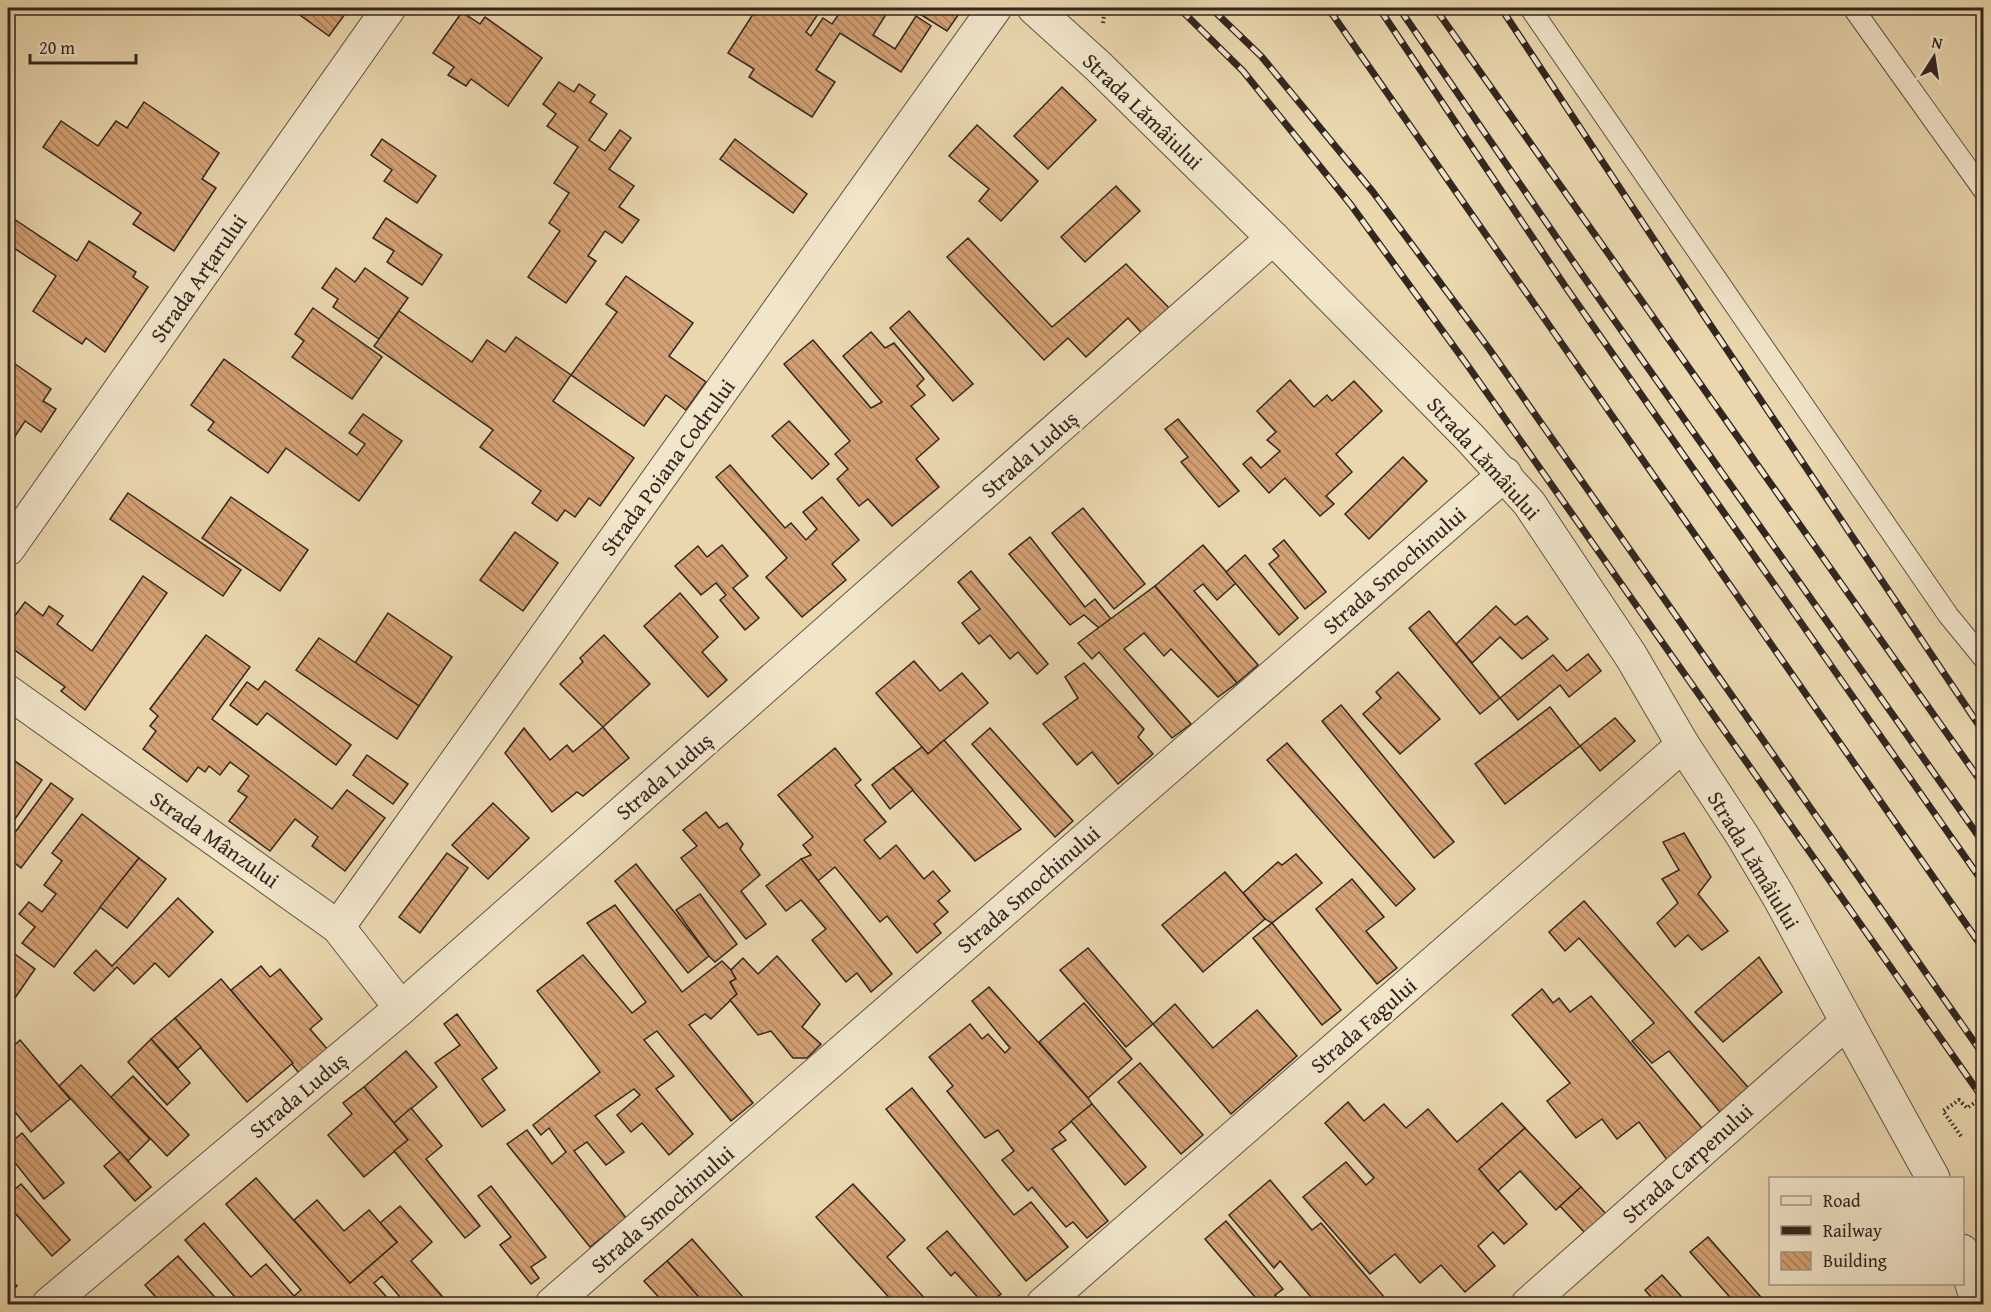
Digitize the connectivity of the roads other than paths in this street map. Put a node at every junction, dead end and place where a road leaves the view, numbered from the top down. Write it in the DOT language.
graph roads {
  1 [pos="389,8"];
  2 [pos="995,8"];
  3 [pos="1034,8"];
  4 [pos="1530,8"];
  5 [pos="1854,8"];
  6 [pos="1983,191"];
  7 [pos="1273,238"];
  8 [pos="1504,474"];
  9 [pos="8,549"];
  10 [pos="1983,659"];
  11 [pos="8,692"];
  12 [pos="1683,745"];
  13 [pos="338,927"];
  14 [pos="401,1008"];
  15 [pos="1847,1022"];
  16 [pos="1932,1177"];
  17 [pos="1964,1258"];
  18 [pos="49,1305"];
  19 [pos="552,1305"];
  20 [pos="1043,1305"];
  21 [pos="1528,1305"];
  22 [pos="1978,1305"];
  1 -- 9 [label="street, Strada Arțarului"];
  2 -- 13 [label="street, Strada Poiana Codrului"];
  3 -- 7 [label="street, Strada Lămâiului"];
  4 -- 10 [label="lane"];
  5 -- 6 [label="lane"];
  7 -- 8 [label="street, Strada Lămâiului"];
  7 -- 14 [label="street, Strada Luduș"];
  8 -- 12 [label="street, Strada Lămâiului"];
  8 -- 19 [label="street, Strada Smochinului"];
  11 -- 13 [label="street, Strada Mânzului"];
  12 -- 15 [label="street, Strada Lămâiului"];
  12 -- 20 [label="street, Strada Fagului"];
  13 -- 14 [label="street, Strada Mânzului"];
  14 -- 18 [label="street, Strada Luduș"];
  15 -- 16 [label="street, Strada Lămâiului"];
  15 -- 21 [label="street, Strada Carpenului"];
  17 -- 22 [label="street"];
}
